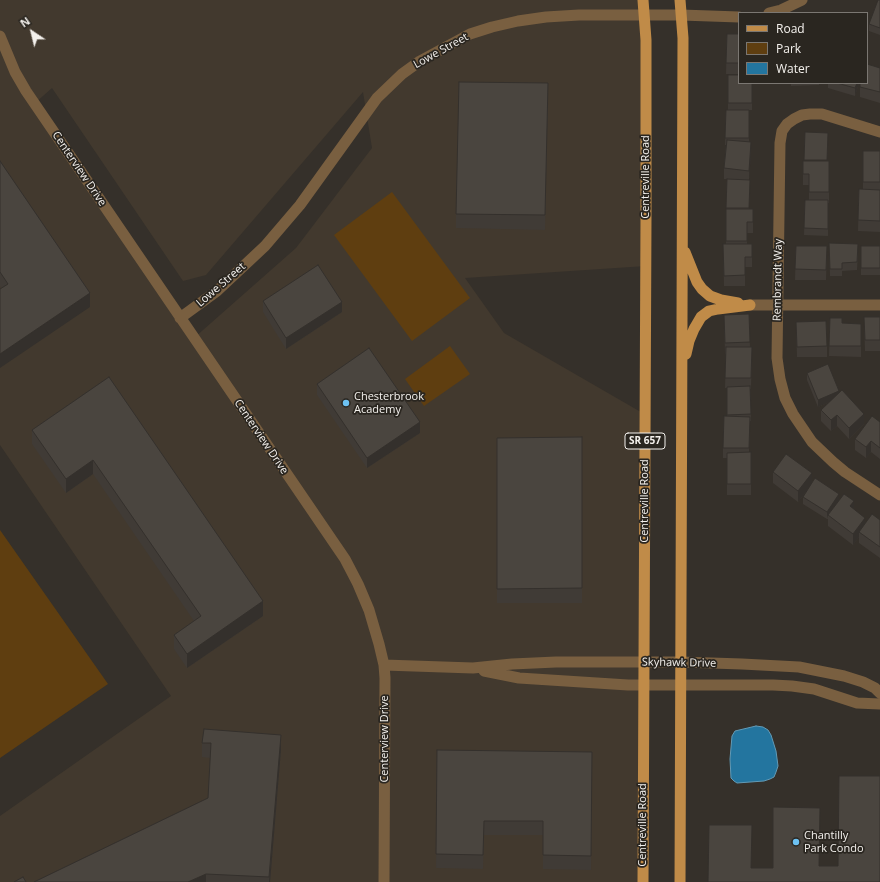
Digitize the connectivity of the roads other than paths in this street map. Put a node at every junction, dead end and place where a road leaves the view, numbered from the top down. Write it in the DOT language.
graph roads {
  1 [pos="643,0"];
  2 [pos="680,0"];
  3 [pos="802,0"];
  4 [pos="773,12"];
  5 [pos="644,14"];
  6 [pos="681,15"];
  7 [pos="738,17"];
  8 [pos="0,36"];
  9 [pos="880,132"];
  10 [pos="683,246"];
  11 [pos="880,304"];
  12 [pos="750,305"];
  13 [pos="778,305"];
  14 [pos="180,318"];
  15 [pos="682,368"];
  16 [pos="880,495"];
  17 [pos="644,662"];
  18 [pos="681,662"];
  19 [pos="384,665"];
  20 [pos="473,668"];
  21 [pos="681,685"];
  22 [pos="644,686"];
  23 [pos="880,693"];
  24 [pos="880,704"];
  25 [pos="384,882"];
  26 [pos="643,882"];
  27 [pos="680,882"];
  1 -- 5 [label="main road, Centreville Road / SR 657"];
  2 -- 6 [label="main road"];
  3 -- 4 [label="street"];
  5 -- 6 [label="street, Lowe Street"];
  5 -- 14 [label="street, Lowe Street"];
  5 -- 17 [label="main road, Centreville Road / SR 657"];
  6 -- 7 [label="street, Lowe Street"];
  6 -- 10 [label="main road"];
  8 -- 14 [label="street, Centerview Drive"];
  9 -- 13 [label="street, Rembrandt Way"];
  10 -- 12 [label="main road"];
  10 -- 15 [label="main road"];
  11 -- 13 [label="street"];
  12 -- 13 [label="street"];
  12 -- 15 [label="main road"];
  13 -- 16 [label="street, Rembrandt Way"];
  14 -- 19 [label="street, Centerview Drive"];
  15 -- 18 [label="main road"];
  17 -- 18 [label="street, Skyhawk Drive"];
  17 -- 20 [label="street, Skyhawk Drive"];
  17 -- 22 [label="main road, Centreville Road / SR 657"];
  18 -- 21 [label="main road"];
  18 -- 23 [label="street, Skyhawk Drive"];
  19 -- 20 [label="street, Skyhawk Drive"];
  19 -- 25 [label="street, Centerview Drive"];
  20 -- 22 [label="street, Skyhawk Drive"];
  21 -- 22 [label="street, Skyhawk Drive"];
  21 -- 24 [label="street, Skyhawk Drive"];
  21 -- 27 [label="main road"];
  22 -- 26 [label="main road, Centreville Road / SR 657"];
}
